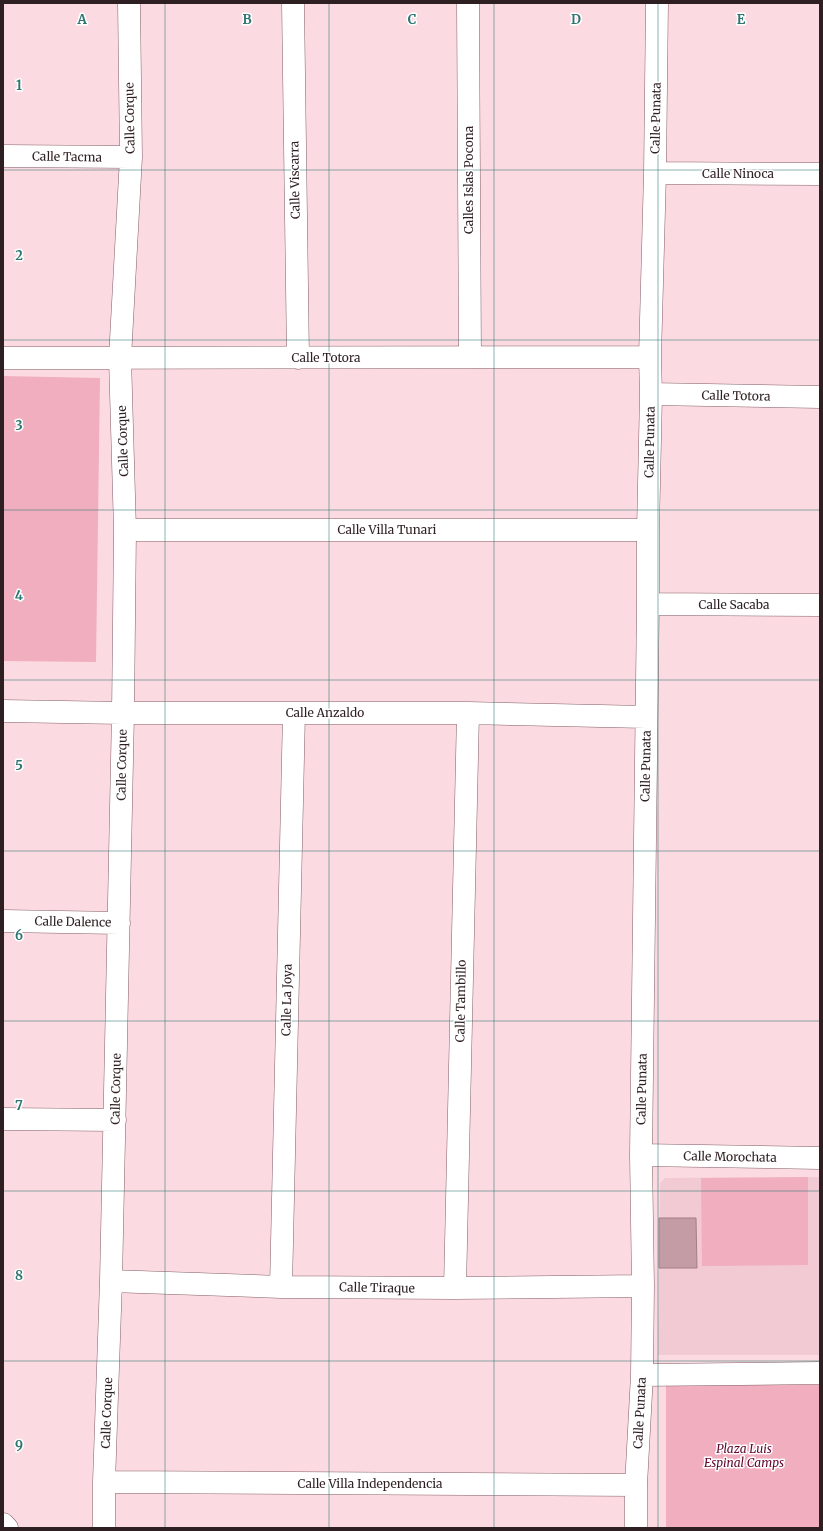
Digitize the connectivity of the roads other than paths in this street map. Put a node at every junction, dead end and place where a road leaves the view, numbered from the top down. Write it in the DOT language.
graph roads {
  1 [pos="129,3"];
  2 [pos="293,3"];
  3 [pos="468,3"];
  4 [pos="657,3"];
  5 [pos="3,156"];
  6 [pos="131,157"];
  7 [pos="655,174"];
  8 [pos="820,174"];
  9 [pos="470,357"];
  10 [pos="650,357"];
  11 [pos="3,358"];
  12 [pos="120,358"];
  13 [pos="298,358"];
  14 [pos="651,394"];
  15 [pos="820,397"];
  16 [pos="125,530"];
  17 [pos="648,530"];
  18 [pos="648,604"];
  19 [pos="820,606"];
  20 [pos="3,711"];
  21 [pos="123,713"];
  22 [pos="294,713"];
  23 [pos="468,713"];
  24 [pos="646,717"];
  25 [pos="3,921"];
  26 [pos="119,923"];
  27 [pos="3,1120"];
  28 [pos="115,1120"];
  29 [pos="641,1156"];
  30 [pos="820,1158"];
  31 [pos="111,1281"];
  32 [pos="643,1286"];
  33 [pos="280,1287"];
  34 [pos="455,1288"];
  35 [pos="820,1373"];
  36 [pos="642,1375"];
  37 [pos="104,1482"];
  38 [pos="636,1485"];
  39 [pos="3,1524"];
  40 [pos="6,1528"];
  41 [pos="104,1528"];
  42 [pos="636,1528"];
  1 -- 6 [label="street, Calle Corque"];
  2 -- 13 [label="street, Calle Viscarra"];
  3 -- 9 [label="street, Calles Islas Pocona"];
  4 -- 7 [label="street, Calle Punata"];
  5 -- 6 [label="street, Calle Tacma"];
  6 -- 12 [label="street, Calle Corque"];
  7 -- 8 [label="street, Calle Ninoca"];
  7 -- 10 [label="street, Calle Punata"];
  9 -- 10 [label="street, Calle Totora"];
  9 -- 13 [label="street, Calle Totora"];
  10 -- 14 [label="street, Calle Punata"];
  11 -- 12 [label="street, Calle Totora"];
  12 -- 13 [label="street, Calle Totora"];
  12 -- 16 [label="street, Calle Corque"];
  14 -- 15 [label="street, Calle Totora"];
  14 -- 17 [label="street, Calle Punata"];
  16 -- 17 [label="street, Calle Villa Tunari"];
  16 -- 21 [label="street, Calle Corque"];
  17 -- 18 [label="street, Calle Punata"];
  18 -- 19 [label="street, Calle Sacaba"];
  18 -- 24 [label="street, Calle Punata"];
  20 -- 21 [label="street, Calle Anzaldo"];
  21 -- 22 [label="street, Calle Anzaldo"];
  21 -- 26 [label="street, Calle Corque"];
  22 -- 23 [label="street, Calle Anzaldo"];
  22 -- 33 [label="street, Calle La Joya"];
  23 -- 24 [label="street, Calle Anzaldo"];
  23 -- 34 [label="street, Calle Tambillo"];
  24 -- 29 [label="street, Calle Punata"];
  25 -- 26 [label="street, Calle Dalence"];
  26 -- 28 [label="street, Calle Corque"];
  27 -- 28 [label="street"];
  28 -- 31 [label="street, Calle Corque"];
  29 -- 30 [label="street, Calle Morochata"];
  29 -- 32 [label="street, Calle Punata"];
  31 -- 33 [label="street, Calle Tiraque"];
  31 -- 37 [label="street, Calle Corque"];
  32 -- 34 [label="street, Calle Tiraque"];
  32 -- 36 [label="street, Calle Punata"];
  33 -- 34 [label="street, Calle Tiraque"];
  35 -- 36 [label="street"];
  36 -- 38 [label="street, Calle Punata"];
  37 -- 38 [label="street, Calle Villa Independencia"];
  37 -- 41 [label="street, Calle Corque"];
  38 -- 42 [label="street, Calle Punata"];
  39 -- 40 [label="street"];
}
